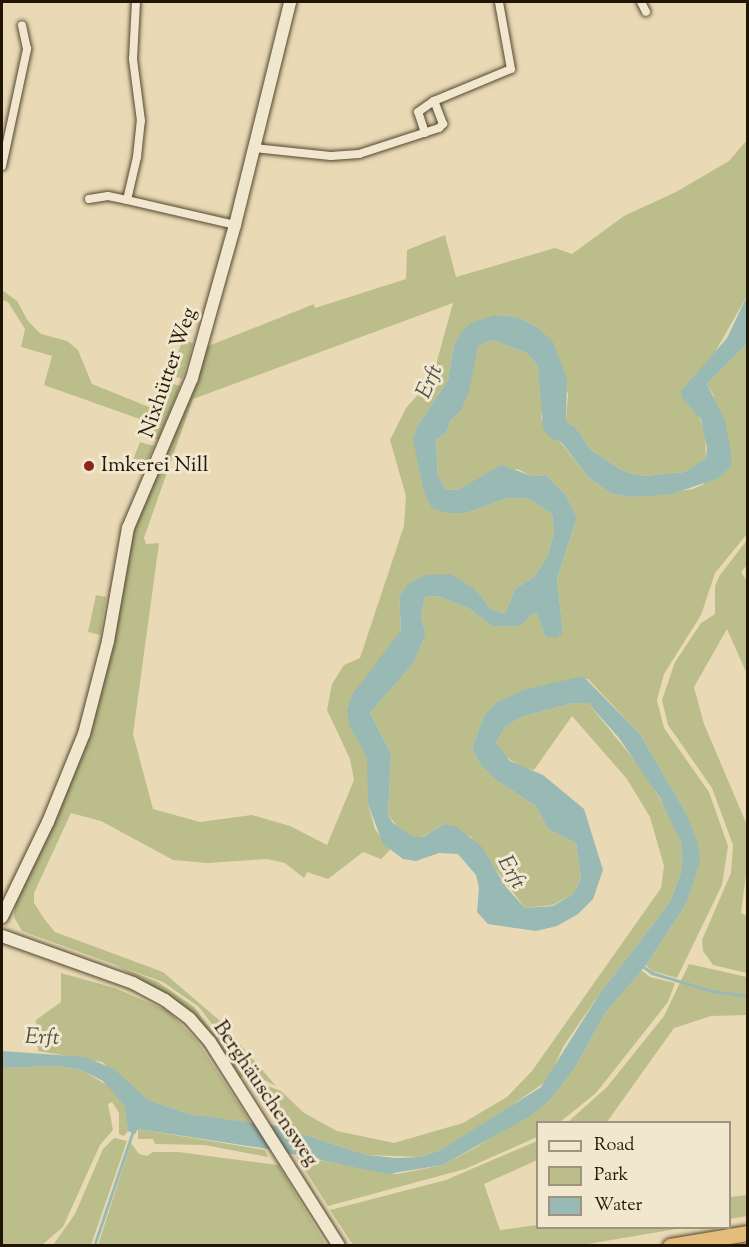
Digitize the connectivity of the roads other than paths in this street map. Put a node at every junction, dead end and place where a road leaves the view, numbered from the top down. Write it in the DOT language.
graph roads {
  1 [pos="136,2"];
  2 [pos="290,2"];
  3 [pos="499,2"];
  4 [pos="641,2"];
  5 [pos="646,12"];
  6 [pos="22,26"];
  7 [pos="434,101"];
  8 [pos="425,133"];
  9 [pos="254,148"];
  10 [pos="2,165"];
  11 [pos="89,199"];
  12 [pos="127,200"];
  13 [pos="235,225"];
  14 [pos="2,916"];
  15 [pos="2,936"];
  16 [pos="747,1233"];
  17 [pos="339,1245"];
  18 [pos="670,1245"];
  1 -- 12 [label="street"];
  2 -- 9 [label="main road, Nixhütter Weg"];
  3 -- 7 [label="street"];
  4 -- 5 [label="street"];
  6 -- 10 [label="street"];
  7 -- 8 [label="street"];
  7 -- 8 [label="street"];
  8 -- 9 [label="street"];
  9 -- 13 [label="main road, Nixhütter Weg"];
  11 -- 12 [label="street"];
  12 -- 13 [label="street"];
  13 -- 14 [label="main road, Nixhütter Weg"];
  15 -- 17 [label="main road, Berghäuschensweg"];
  16 -- 18 [label="highway"];
}
